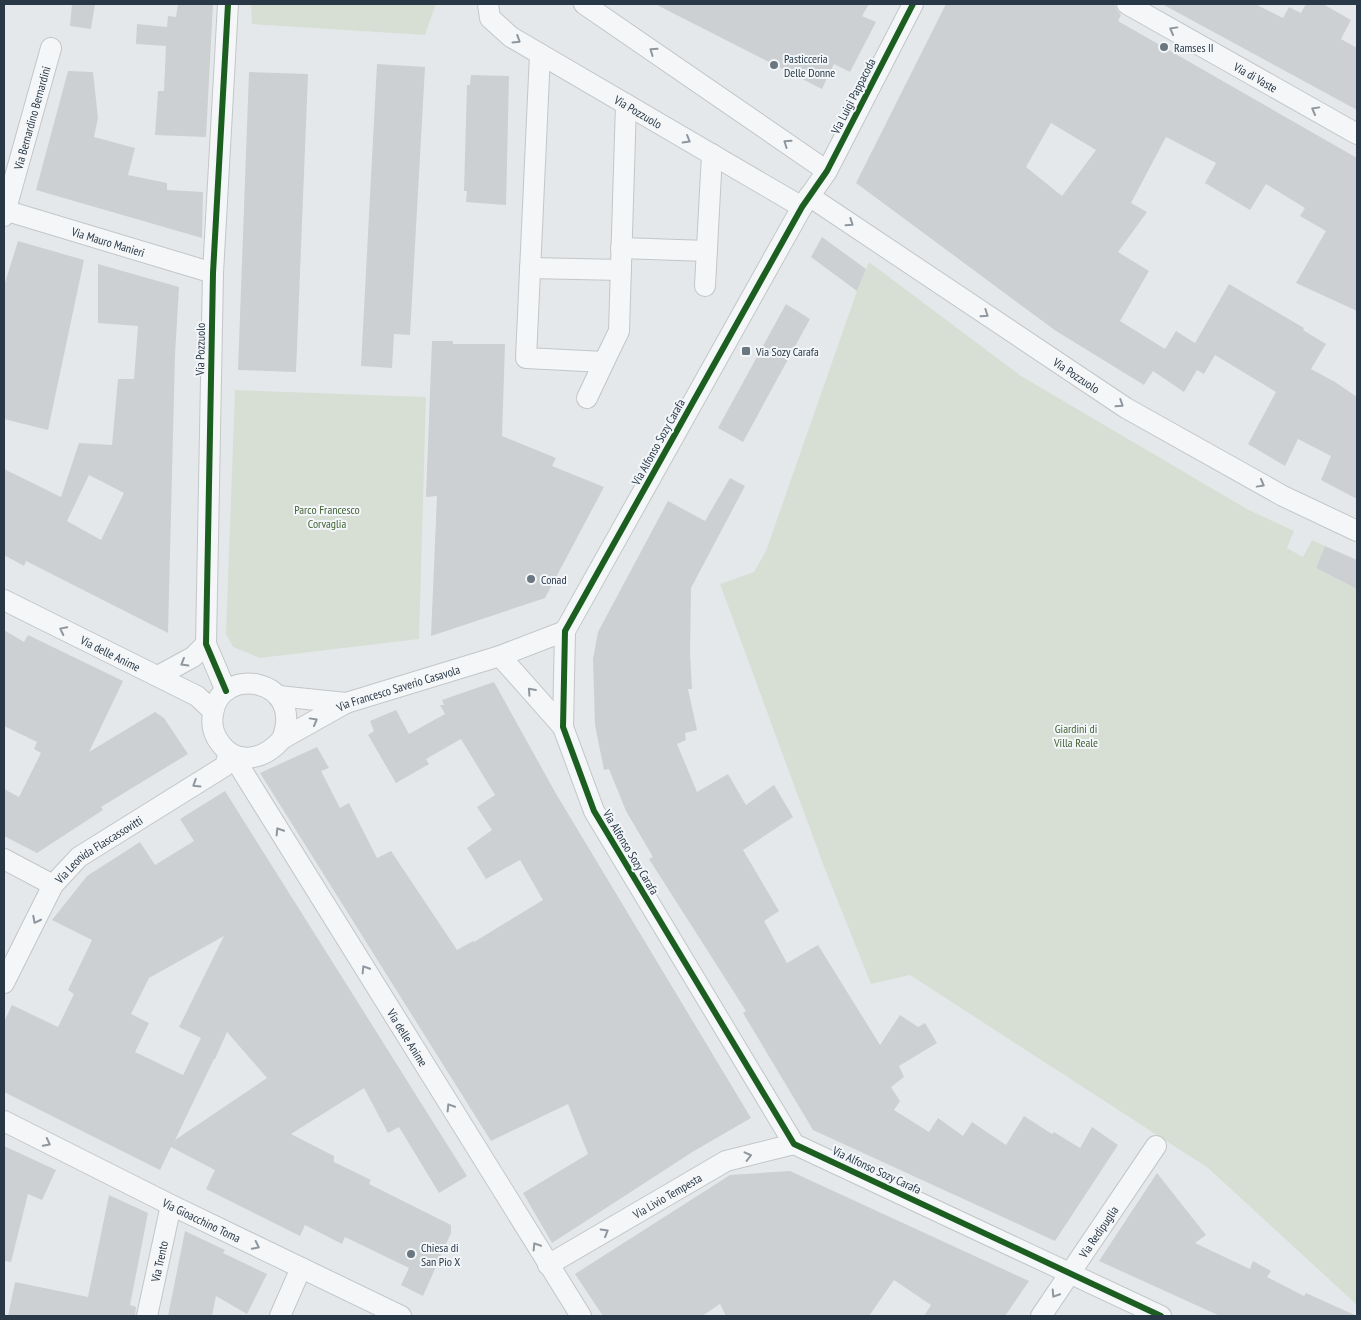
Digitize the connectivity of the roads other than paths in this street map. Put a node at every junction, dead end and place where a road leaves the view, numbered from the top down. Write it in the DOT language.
graph roads {
  1 [pos="228,4"];
  2 [pos="488,4"];
  3 [pos="584,4"];
  4 [pos="914,4"];
  5 [pos="1127,4"];
  6 [pos="51,48"];
  7 [pos="540,54"];
  8 [pos="626,104"];
  9 [pos="1357,134"];
  10 [pos="712,154"];
  11 [pos="827,171"];
  12 [pos="806,202"];
  13 [pos="4,212"];
  14 [pos="621,248"];
  15 [pos="707,251"];
  16 [pos="530,268"];
  17 [pos="621,270"];
  18 [pos="213,273"];
  19 [pos="706,286"];
  20 [pos="604,362"];
  21 [pos="586,398"];
  22 [pos="1357,532"];
  23 [pos="4,600"];
  24 [pos="565,631"];
  25 [pos="206,644"];
  26 [pos="500,656"];
  27 [pos="158,676"];
  28 [pos="226,691"];
  29 [pos="278,696"];
  30 [pos="346,703"];
  31 [pos="213,711"];
  32 [pos="563,727"];
  33 [pos="282,739"];
  34 [pos="235,755"];
  35 [pos="4,859"];
  36 [pos="53,885"];
  37 [pos="4,983"];
  38 [pos="4,1121"];
  39 [pos="794,1144"];
  40 [pos="1156,1146"];
  41 [pos="170,1205"];
  42 [pos="548,1265"];
  43 [pos="300,1268"];
  44 [pos="1069,1273"];
  45 [pos="148,1316"];
  46 [pos="280,1316"];
  47 [pos="401,1316"];
  48 [pos="581,1316"];
  49 [pos="1041,1316"];
  50 [pos="1160,1316"];
  1 -- 18 [label="street, Via Pozzuolo"];
  2 -- 7 [label="street, Via Pozzuolo, one-way"];
  11 -- 3 [label="street, one-way"];
  4 -- 11 [label="street, Via Luigi Pappacoda"];
  9 -- 5 [label="street, Via di Vaste, one-way"];
  6 -- 13 [label="street, Via Bernardino Bernardini"];
  7 -- 8 [label="street, Via Pozzuolo"];
  7 -- 16 [label="street"];
  8 -- 10 [label="street, Via Pozzuolo, one-way"];
  8 -- 14 [label="street"];
  10 -- 12 [label="street, Via Pozzuolo"];
  10 -- 15 [label="street"];
  11 -- 12 [label="street, Via Luigi Pappacoda"];
  12 -- 22 [label="street, Via Pozzuolo, one-way"];
  12 -- 24 [label="street, Via Alfonso Sozy Carafa"];
  13 -- 18 [label="street, Via Mauro Manieri"];
  14 -- 15 [label="street"];
  14 -- 17 [label="street"];
  15 -- 19 [label="street"];
  16 -- 17 [label="street"];
  16 -- 20 [label="street"];
  17 -- 20 [label="street"];
  18 -- 25 [label="street, Via Pozzuolo"];
  20 -- 21 [label="street"];
  27 -- 23 [label="street, Via delle Anime, one-way"];
  24 -- 26 [label="street, Via Francesco Saverio Casavola"];
  24 -- 32 [label="street, Via Alfonso Sozy Carafa"];
  25 -- 27 [label="street, one-way"];
  25 -- 28 [label="street, Via Pozzuolo"];
  26 -- 30 [label="street, Via Francesco Saverio Casavola"];
  32 -- 26 [label="street, Via Alfonso Sozy Carafa, one-way"];
  27 -- 31 [label="street, Via delle Anime"];
  28 -- 29 [label="street"];
  28 -- 31 [label="street"];
  29 -- 30 [label="street"];
  29 -- 33 [label="street"];
  33 -- 30 [label="street, Via Francesco Saverio Casavola, one-way"];
  31 -- 34 [label="street"];
  32 -- 39 [label="street, Via Alfonso Sozy Carafa"];
  33 -- 34 [label="street, Via Francesco Saverio Casavola"];
  34 -- 36 [label="street, Via Leonida Flascassovitti, one-way"];
  42 -- 34 [label="street, Via delle Anime, one-way"];
  35 -- 36 [label="street"];
  36 -- 37 [label="street, Via Leonida Flascassovitti, one-way"];
  38 -- 41 [label="street, Via Gioacchino Toma, one-way"];
  42 -- 39 [label="street, Via Livio Tempesta, one-way"];
  39 -- 44 [label="street, Via Alfonso Sozy Carafa"];
  40 -- 44 [label="street, Via Redipuglia"];
  41 -- 43 [label="street, Via Gioacchino Toma, one-way"];
  41 -- 45 [label="street, Via Trento"];
  42 -- 48 [label="street, Via delle Anime"];
  43 -- 46 [label="street"];
  43 -- 47 [label="street, Via Gioacchino Toma"];
  44 -- 49 [label="street, Via Redipuglia, one-way"];
  44 -- 50 [label="street, Via Alfonso Sozy Carafa"];
}
